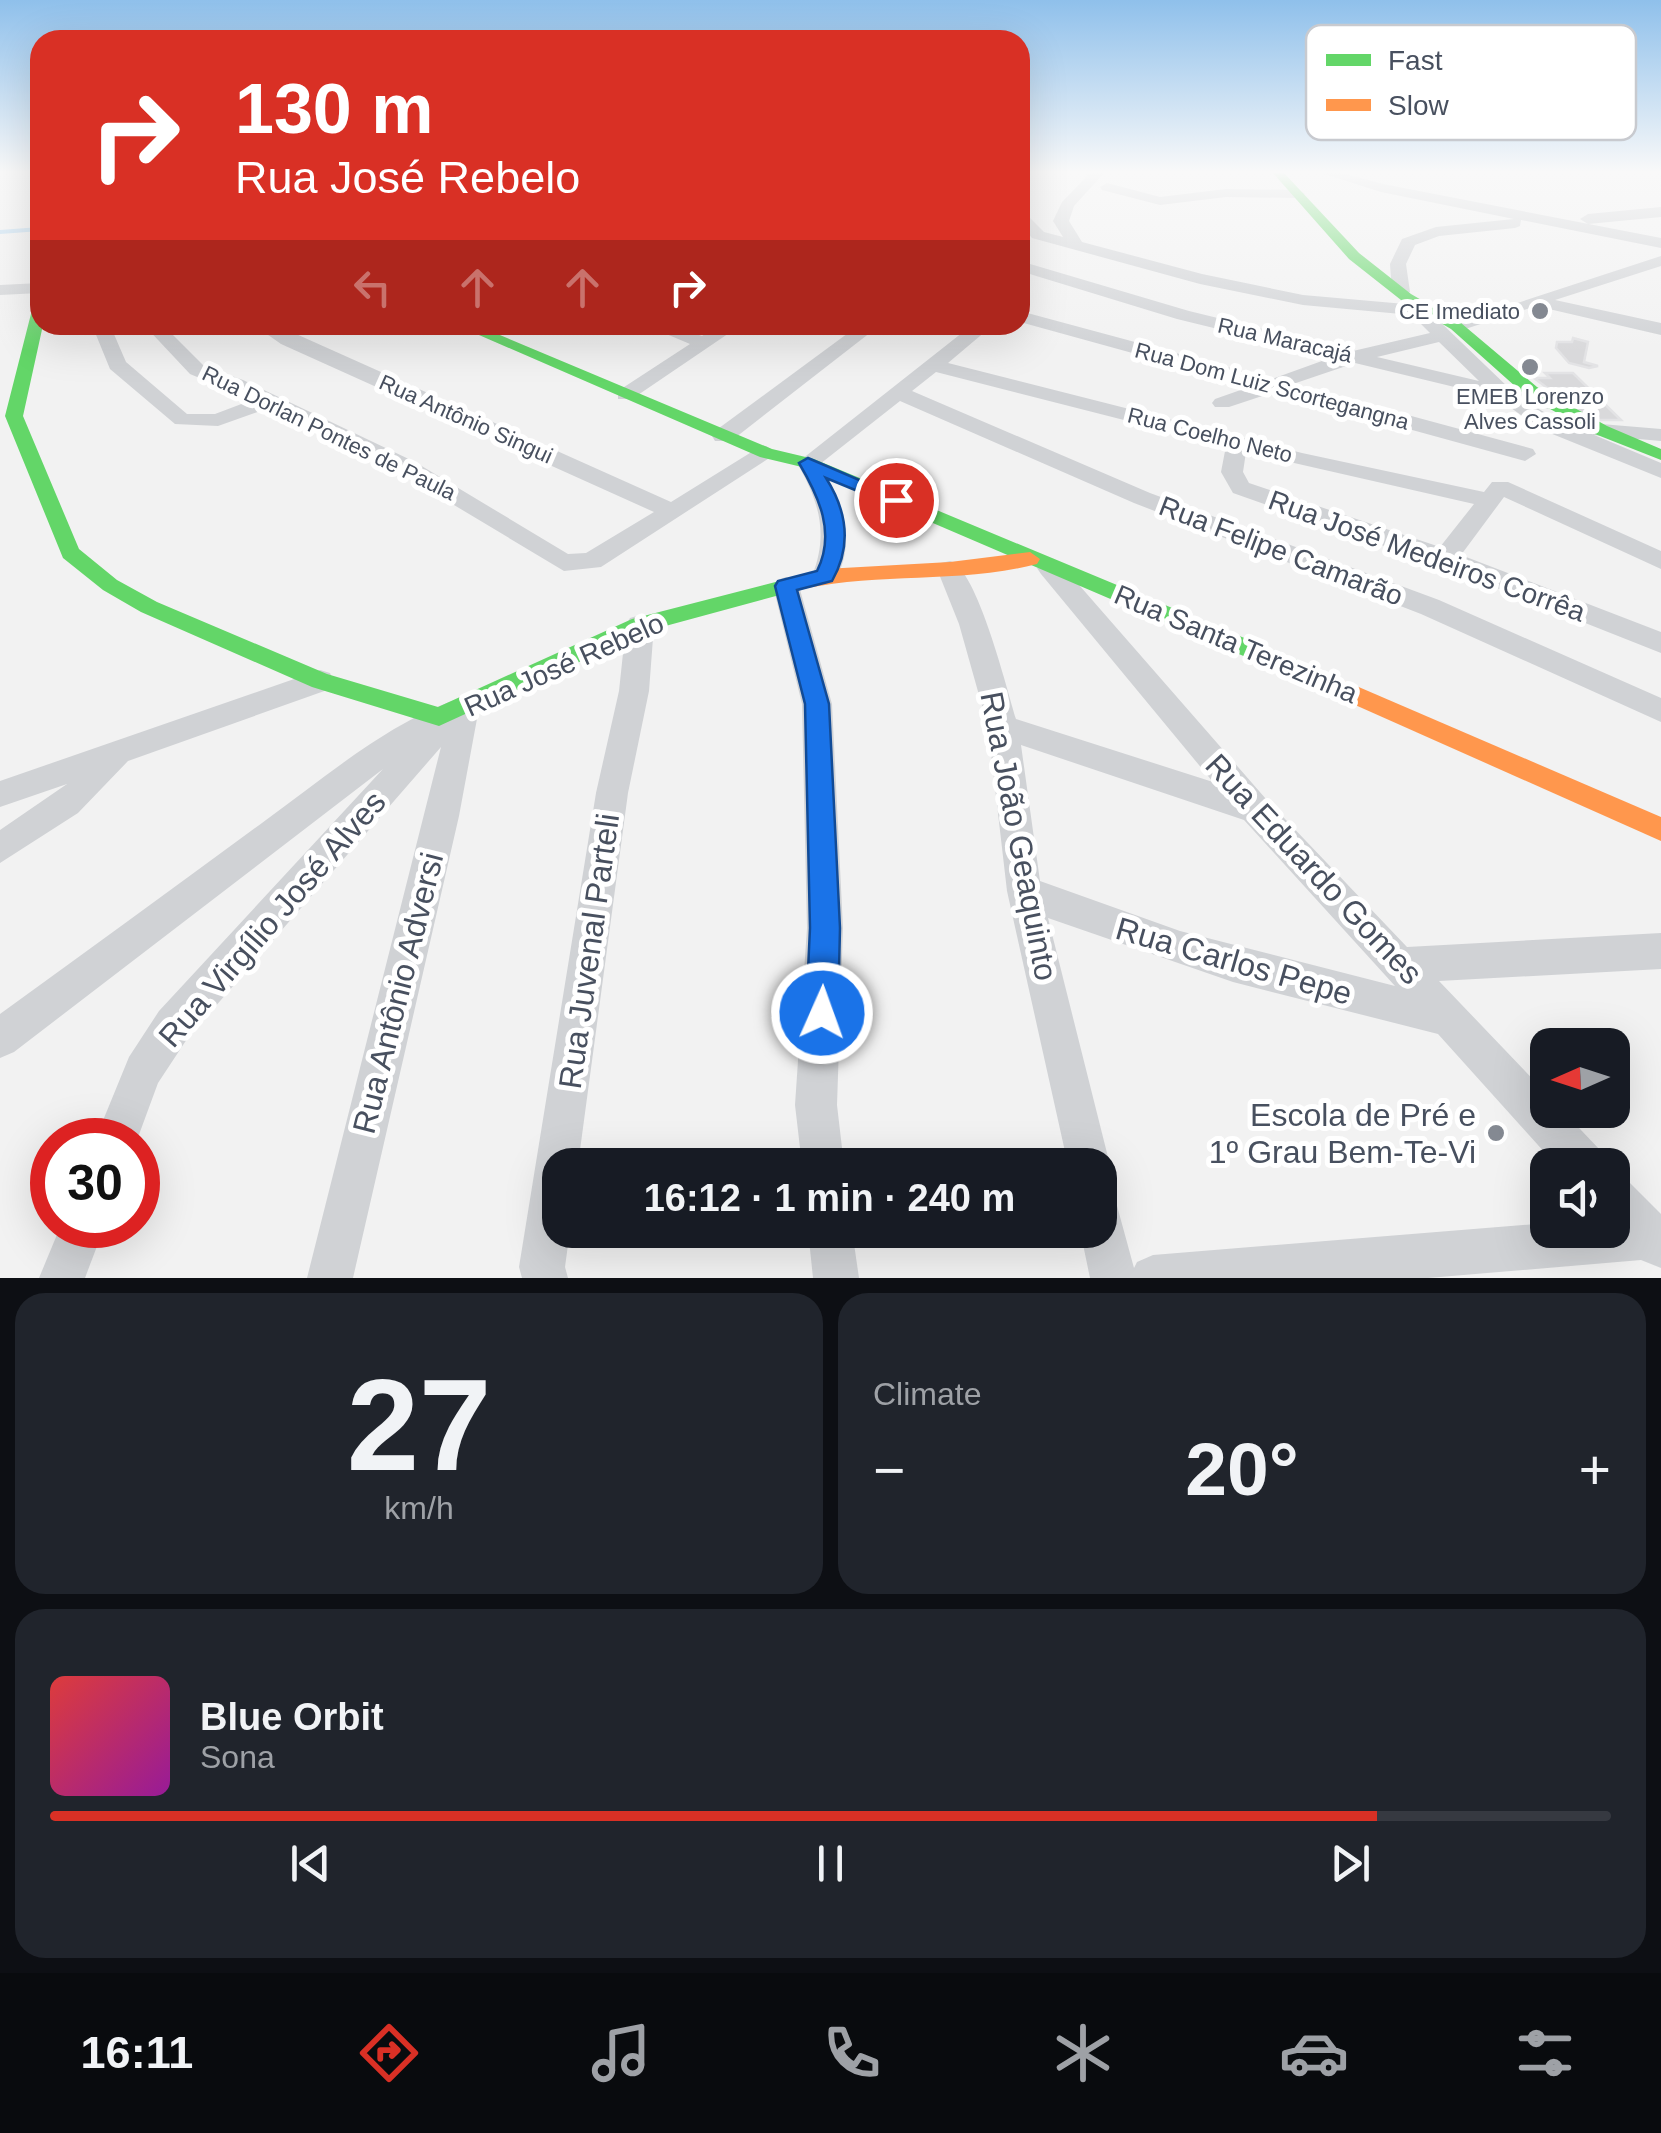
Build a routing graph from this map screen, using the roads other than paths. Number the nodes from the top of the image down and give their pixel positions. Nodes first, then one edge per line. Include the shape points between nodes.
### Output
1 (1035, 233) edge
2 (1069, 233) edge
3 (1333, 233) edge
4 (1441, 233) edge
5 (1610, 233) edge
6 (1661, 243) edge
7 (1077, 246) junction
8 (1661, 261) edge
9 (1398, 264) junction
10 (1030, 269) edge
11 (1374, 271) junction
12 (1620, 272) junction
13 (1661, 282) edge
14 (30, 288) edge
15 (0, 290) edge
16 (1534, 300) junction
17 (1414, 303) junction
18 (1030, 319) edge
19 (1661, 330) edge
20 (1451, 331) junction
21 (33, 335) edge
22 (105, 335) edge
23 (160, 335) edge
24 (280, 335) edge
25 (486, 335) edge
26 (682, 335) edge
27 (716, 335) edge
28 (858, 335) edge
29 (971, 335) edge
30 (704, 343) junction
31 (1355, 356) junction
32 (932, 365) junction
33 (1272, 385) junction
34 (900, 393) junction
35 (625, 394) junction
36 (1506, 396) junction
37 (268, 402) junction
38 (1222, 403) dead end
39 (1550, 414) junction
40 (1601, 430) junction
41 (1661, 435) edge
42 (723, 436) junction
43 (1238, 442) junction
44 (766, 453) junction
45 (1525, 454) junction
46 (1661, 455) edge
47 (808, 463) junction
48 (1661, 471) edge
49 (1495, 494) junction
50 (670, 510) junction
51 (1445, 558) junction
52 (1661, 561) edge
53 (1040, 564) junction
54 (950, 569) junction
55 (825, 576) junction
56 (786, 586) junction
57 (640, 625) junction
58 (1661, 643) edge
59 (320, 681) junction
60 (1661, 710) edge
61 (452, 713) junction
62 (1004, 727) junction
63 (122, 753) junction
64 (0, 794) edge
65 (1254, 809) junction
66 (1661, 829) edge
67 (0, 848) edge
68 (1024, 891) junction
69 (1661, 951) edge
70 (1402, 965) junction
71 (1449, 1016) junction
72 (0, 1038) edge
73 (125, 1118) edge
74 (821, 1148) edge
75 (1085, 1148) edge
76 (1569, 1148) edge
77 (1630, 1213) edge
78 (1658, 1240) edge
79 (74, 1248) edge
80 (832, 1248) edge
81 (1106, 1248) edge
82 (1426, 1267) edge
83 (62, 1278) edge
84 (330, 1278) edge
85 (544, 1278) edge
86 (836, 1278) edge
87 (1113, 1278) edge
88 (1153, 1278) edge

1 - 7 street
2 - 7 street
3 - 11 street
4 - 9 street via 1402,248
5 - 6 street
7 - 17 street via 1253,291
8 - 12 street
9 - 11 street
9 - 17 street
10 - 31 street, Rua Maracajá via 1183,316
11 - 17 street
12 - 13 street
12 - 16 street
14 - 15 street
16 - 19 street
16 - 20 street
17 - 20 street
18 - 33 street, Rua Dom Luiz Scortegangna
20 - 31 street
20 - 36 street
20 - 39 street
21 - 59 street via 14,416 70,553 149,607
22 - 37 street via 117,366 182,420 218,420
23 - 37 street, Rua Dorlan Pontes de Paula via 197,370
24 - 50 street, Rua Antônio Singui
25 - 35 street, Rua Santa Terezinha
26 - 30 street
27 - 30 street
28 - 42 street
29 - 32 street
30 - 35 street
31 - 33 street
31 - 36 street, Rua Maracajá
32 - 34 street
32 - 43 street, Rua Coelho Neto
33 - 38 street
33 - 45 street, Rua Dom Luiz Scortegangna
34 - 47 street
34 - 60 street, Rua Felipe Camarão via 1142,498 1430,608
35 - 42 street, Rua Santa Terezinha
36 - 39 street
37 - 50 street, Rua Dorlan Pontes de Paula via 407,467 564,563 592,562
39 - 40 street
39 - 45 street
39 - 48 street
40 - 41 street
40 - 46 street
42 - 44 street, Rua Santa Terezinha
43 - 49 street, Rua Coelho Neto
43 - 51 street, Rua José Medeiros Corrêa via 1230,473 1242,488
44 - 47 street, Rua Santa Terezinha
44 - 50 street
45 - 49 street
47 - 53 street, Rua Santa Terezinha
47 - 55 street via 836,523 834,558
49 - 51 street
49 - 52 street, Rua Coelho Neto
51 - 58 street, Rua José Medeiros Corrêa
53 - 54 street, Rua José Rebelo
53 - 65 street, Rua Eduardo Gomes
53 - 66 street, Rua Santa Terezinha via 1184,618
54 - 55 street, Rua José Rebelo
54 - 62 street, Rua João Geaquinto
55 - 56 street, Rua José Rebelo
56 - 57 street, Rua José Rebelo
56 - 74 street via 817,704 825,928 816,1106
57 - 61 street, Rua José Rebelo
57 - 85 street, Rua Juvenal Parteli
59 - 61 street
59 - 63 street
61 - 72 street, Rua José Rebelo via 368,763
61 - 73 street, Rua Virgílio José Alves via 173,1025 143,1071
61 - 84 street, Rua Antônio Adversi via 443,816
62 - 65 street
62 - 68 street, Rua João Geaquinto
63 - 64 street
63 - 67 street via 67,803
65 - 70 street, Rua Eduardo Gomes
68 - 71 street, Rua Carlos Pepe via 1218,961
68 - 75 street, Rua João Geaquinto
69 - 70 street
70 - 71 street, Rua Eduardo Gomes
71 - 76 street, Rua Eduardo Gomes
77 - 78 street
78 - 82 street
79 - 83 street
80 - 86 street
81 - 87 street
82 - 88 street

